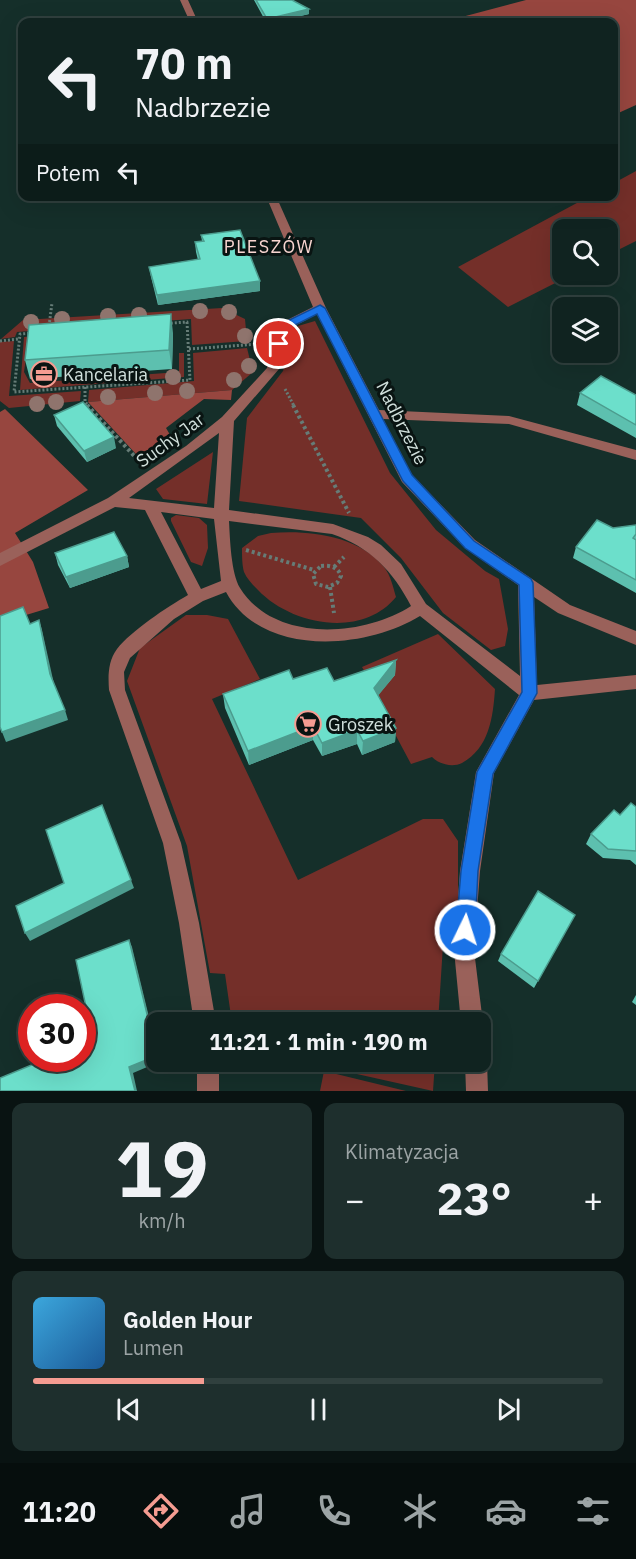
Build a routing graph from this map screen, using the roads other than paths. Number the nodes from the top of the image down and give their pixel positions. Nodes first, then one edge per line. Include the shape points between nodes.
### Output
1 (184, 0) edge
2 (192, 18) edge
3 (273, 201) edge
4 (320, 308) junction
5 (375, 414) junction
6 (227, 420) junction
7 (636, 455) edge
8 (113, 502) junction
9 (150, 505) junction
10 (220, 514) junction
11 (0, 560) edge
12 (526, 583) junction
13 (230, 584) junction
14 (197, 597) junction
15 (420, 608) junction
16 (636, 638) edge
17 (636, 682) edge
18 (530, 693) junction
19 (203, 1012) edge
20 (471, 1012) edge
21 (208, 1072) edge
22 (476, 1072) edge
23 (208, 1091) edge
24 (477, 1091) edge

1 - 2 street
3 - 4 street, Nadbrzezie
4 - 5 street, Nadbrzezie
4 - 6 street, Suchy Jar via 285,326 273,369
5 - 7 street via 509,420
5 - 12 street, Nadbrzezie via 407,478 470,544
6 - 8 street, Suchy Jar
6 - 10 street
8 - 9 street
8 - 11 street, Suchy Jar
9 - 10 street
9 - 14 street
10 - 13 street
10 - 15 street via 351,534 390,560
12 - 16 street, Nadbrzezie via 564,609
12 - 18 street
13 - 14 street
13 - 15 street via 257,615 298,634 338,635 407,618
14 - 19 street via 168,614 123,654 116,672 117,690 171,843
15 - 18 street
17 - 18 street
18 - 20 street via 485,772 470,871 464,950
21 - 23 street
22 - 24 street

